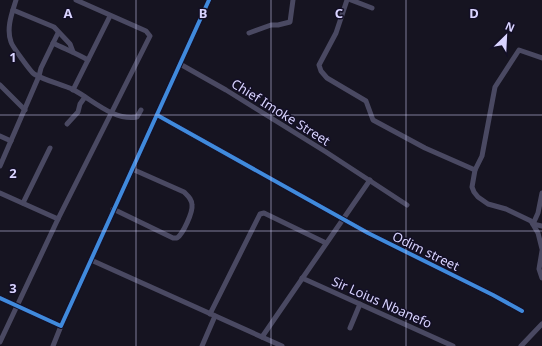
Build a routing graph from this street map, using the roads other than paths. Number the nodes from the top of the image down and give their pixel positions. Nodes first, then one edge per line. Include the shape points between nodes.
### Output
1 (16, 0) edge
2 (76, 0) edge
3 (209, 0) edge
4 (293, 0) edge
5 (347, 0) edge
6 (350, 0) edge
7 (372, 8) dead end
8 (13, 10) junction
9 (110, 16) junction
10 (58, 32) junction
11 (249, 33) dead end
12 (53, 43) junction
13 (73, 52) junction
14 (542, 58) edge
15 (88, 60) junction
16 (180, 64) junction
17 (39, 76) junction
18 (0, 85) edge
19 (73, 90) junction
20 (85, 97) junction
21 (25, 110) junction
22 (141, 110) dead end
23 (110, 112) junction
24 (157, 114) junction
25 (67, 124) dead end
26 (0, 136) edge
27 (10, 141) junction
28 (50, 148) dead end
29 (0, 166) edge
30 (132, 169) junction
31 (475, 170) junction
32 (370, 180) junction
33 (0, 192) edge
34 (542, 193) edge
35 (23, 203) junction
36 (407, 205) dead end
37 (113, 209) junction
38 (58, 218) junction
39 (343, 220) junction
40 (532, 224) junction
41 (542, 226) edge
42 (326, 243) junction
43 (542, 250) edge
44 (91, 260) junction
45 (302, 278) junction
46 (542, 278) edge
47 (0, 298) edge
48 (360, 304) junction
49 (18, 306) junction
50 (522, 311) dead end
51 (210, 314) junction
52 (216, 316) junction
53 (542, 324) edge
54 (61, 326) junction
55 (350, 328) dead end
56 (262, 337) junction
57 (0, 342) edge
58 (53, 346) edge
59 (202, 346) edge
60 (282, 346) edge
61 (453, 346) edge
62 (521, 346) edge

1 - 8 street
2 - 9 street
3 - 16 street
4 - 11 street via 290,22 271,25
5 - 31 street via 336,33 319,65 321,71 327,78 366,101 373,120 425,148
6 - 7 street
8 - 10 street via 54,27
8 - 17 street via 9,23 10,41 32,73
9 - 15 street
9 - 23 street via 150,34
10 - 12 street
10 - 13 street via 70,44
12 - 13 street
12 - 17 street
13 - 15 street
14 - 31 street via 518,50 495,87 482,156
15 - 19 street
16 - 24 street
16 - 32 street, Chief Imoke Street
17 - 19 street
17 - 21 street
18 - 21 street
19 - 20 street
20 - 23 street
20 - 25 street via 78,112
21 - 27 street
22 - 23 street via 137,117 130,118
23 - 38 street
24 - 30 street
24 - 39 street, Odim street
26 - 27 street
27 - 29 street
28 - 35 street
30 - 37 street
30 - 37 street via 188,196 192,208 182,233 173,238
31 - 40 street via 472,187 478,197 488,204 526,218
32 - 36 street, Chief Imoke Street
32 - 39 street
33 - 35 street
34 - 40 street via 538,213
35 - 38 street
37 - 44 street
38 - 49 street
39 - 42 street
39 - 50 street, Odim street
40 - 41 street
40 - 43 street via 538,233
42 - 45 street
42 - 51 street via 264,213 260,214
43 - 46 street via 539,269
44 - 51 street
44 - 54 street
45 - 48 street, Sir Loius Nbanefo
45 - 56 street
47 - 49 street
48 - 55 street
48 - 61 street, Sir Loius Nbanefo
49 - 54 street
49 - 57 street
51 - 52 street
52 - 56 street
52 - 59 street
53 - 62 street
54 - 58 street
56 - 60 street

